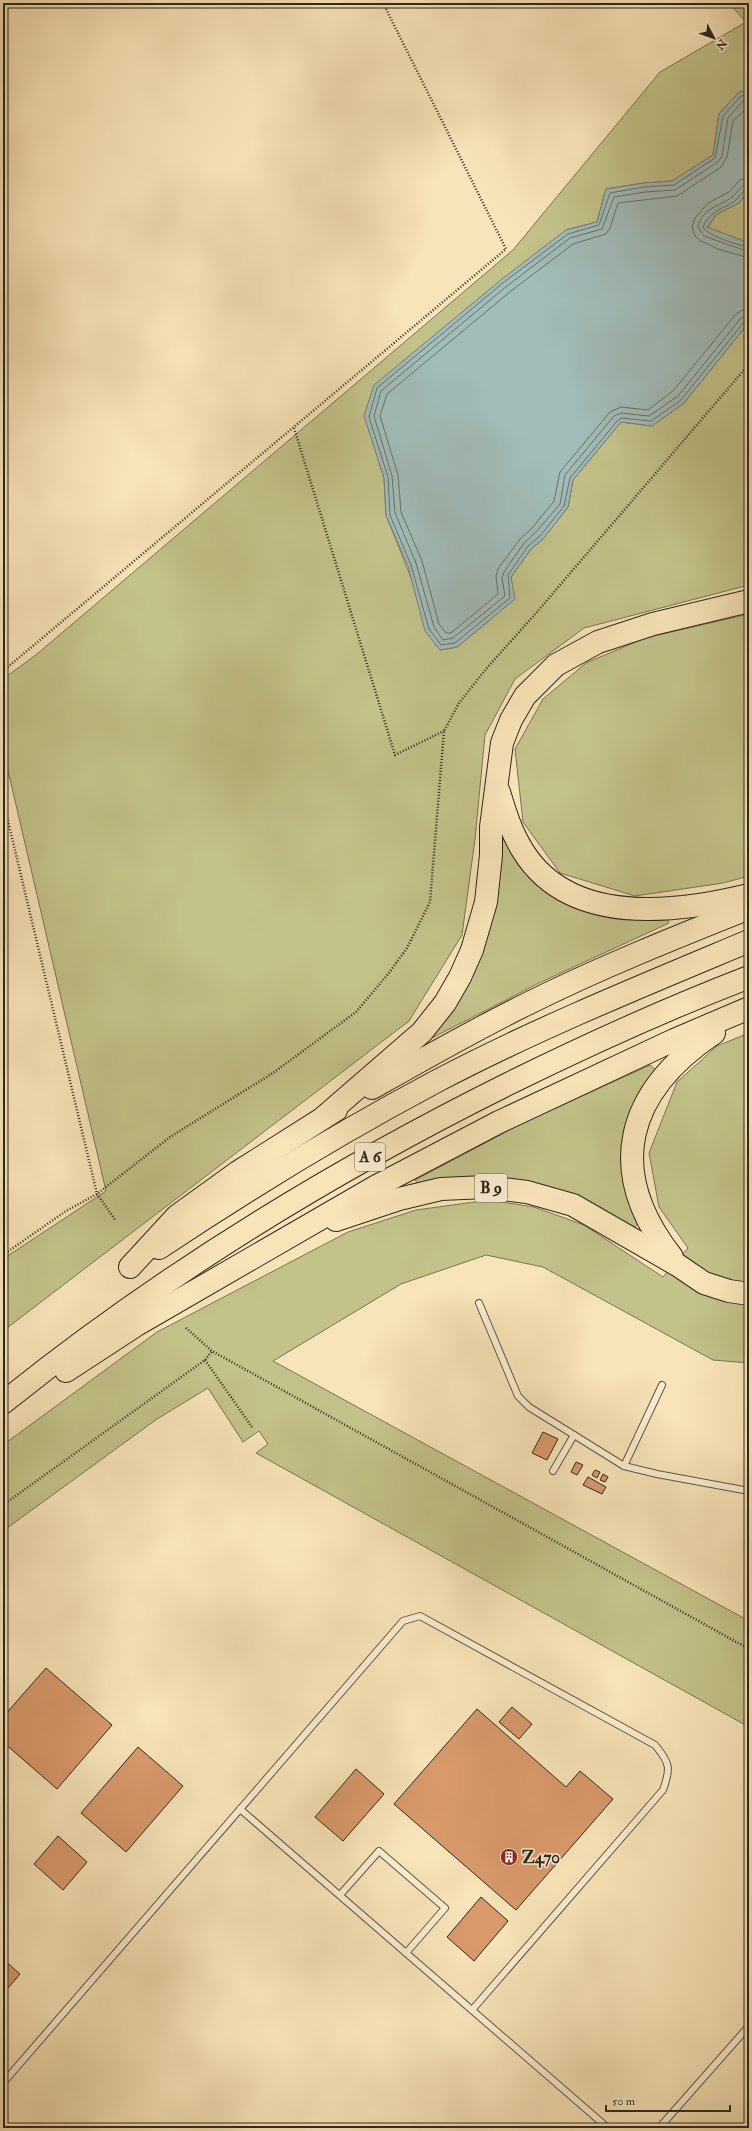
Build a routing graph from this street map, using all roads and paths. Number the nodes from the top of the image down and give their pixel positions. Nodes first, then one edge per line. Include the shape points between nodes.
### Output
1 (383, 3) edge
2 (749, 364) edge
3 (294, 428) junction
4 (749, 601) edge
5 (3, 671) edge
6 (444, 731) junction
7 (497, 784) junction
8 (3, 800) edge
9 (749, 895) edge
10 (749, 908) edge
11 (749, 941) edge
12 (749, 977) edge
13 (749, 1009) edge
14 (324, 1117) junction
15 (97, 1194) junction
16 (116, 1221) dead end
17 (291, 1235) junction
18 (3, 1255) edge
19 (679, 1266) junction
20 (749, 1294) edge
21 (479, 1303) dead end
22 (186, 1328) dead end
23 (212, 1351) junction
24 (205, 1360) junction
25 (662, 1386) dead end
26 (20, 1389) junction
27 (3, 1403) edge
28 (252, 1427) dead end
29 (574, 1436) junction
30 (624, 1466) junction
31 (553, 1471) dead end
32 (749, 1491) edge
33 (3, 1505) edge
34 (749, 1649) edge
35 (240, 1809) junction
36 (340, 1895) junction
37 (406, 1953) junction
38 (472, 2010) junction
39 (749, 2026) edge
40 (3, 2083) edge
41 (608, 2128) edge
42 (659, 2128) edge

1 - 3 path via 506,249
2 - 6 path via 486,669 459,703
3 - 5 path
3 - 6 path via 395,755
4 - 7 highway via 623,633 598,642 556,665 525,696 511,720 502,743
6 - 15 path via 430,902 407,948 394,967 356,1012 273,1073 170,1137
7 - 9 highway via 508,821 523,852 548,878 575,895 607,906 641,910 709,905
7 - 14 highway via 486,902 472,950 460,976 422,1032
8 - 15 path
10 - 14 highway via 604,968 528,1004 454,1042
11 - 14 highway, A 6 via 516,1042 438,1081 317,1148 236,1197 130,1267 177,1216 238,1172
12 - 26 highway, A 6 via 691,999 589,1044 422,1127 256,1223 126,1310
13 - 17 highway via 674,1040 499,1122 375,1187
13 - 19 highway via 694,1046 669,1070 648,1098 640,1116 633,1149 638,1199 655,1235
15 - 16 path
15 - 18 path via 66,1211
17 - 19 highway, B 9 via 399,1199 441,1189 486,1187 527,1192 573,1205
17 - 26 highway via 138,1324 68,1371
19 - 20 highway via 704,1283 729,1292
21 - 29 lane via 518,1396 529,1407
22 - 23 path
23 - 24 path
23 - 34 path
24 - 28 path
24 - 33 path
25 - 30 lane
26 - 27 highway, A 6
29 - 30 lane
29 - 31 lane
30 - 32 lane
35 - 36 lane
35 - 38 lane via 403,1621 420,1616 655,1745 667,1759 669,1772 663,1790
35 - 40 lane
36 - 37 lane
36 - 37 lane via 379,1851 445,1908
37 - 38 lane
38 - 41 lane
39 - 42 lane

